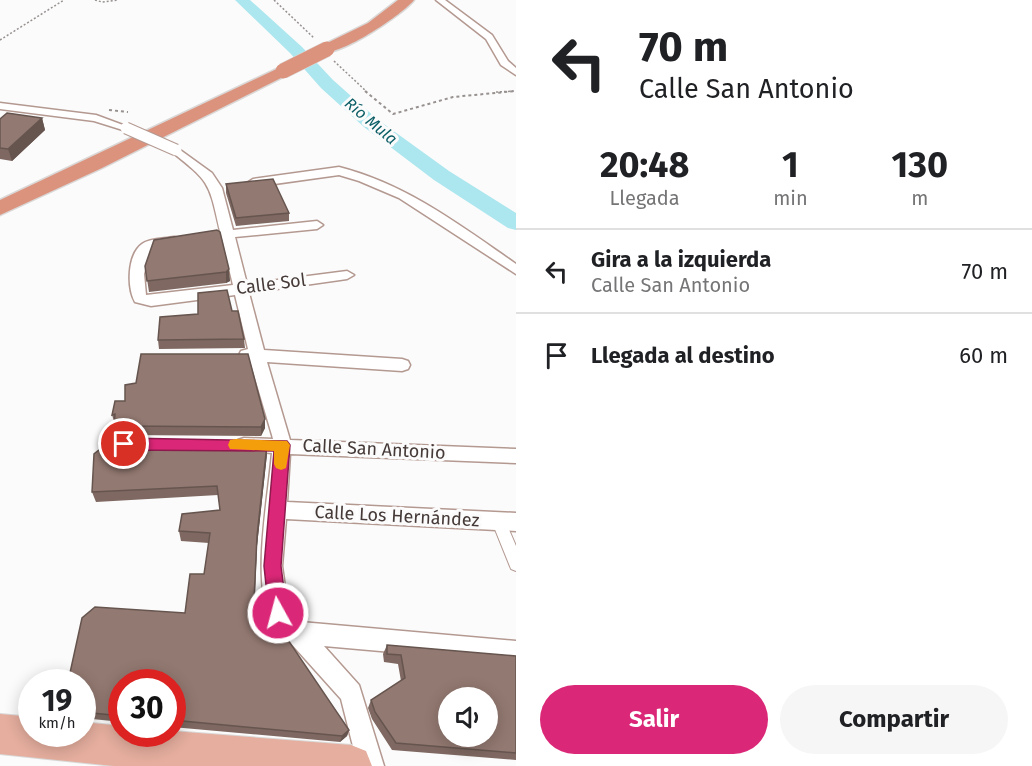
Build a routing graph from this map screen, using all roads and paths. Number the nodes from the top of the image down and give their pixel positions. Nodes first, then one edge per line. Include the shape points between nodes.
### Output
1 (64, 0) edge
2 (95, 0) edge
3 (118, 0) edge
4 (274, 0) edge
5 (407, 0) edge
6 (440, 0) edge
7 (314, 38) dead end
8 (0, 40) edge
9 (330, 55) junction
10 (516, 72) edge
11 (516, 91) edge
12 (0, 106) edge
13 (227, 187) junction
14 (0, 208) edge
15 (317, 225) dead end
16 (227, 234) junction
17 (205, 237) edge
18 (183, 240) edge
19 (516, 270) edge
20 (347, 276) dead end
21 (240, 288) junction
22 (235, 355) edge
23 (257, 355) junction
24 (402, 365) dead end
25 (281, 440) junction
26 (226, 444) edge
27 (516, 456) edge
28 (278, 510) junction
29 (507, 522) edge
30 (516, 564) edge
31 (296, 633) junction
32 (516, 652) edge
33 (0, 734) edge
34 (351, 766) edge
35 (371, 766) edge

1 - 8 path
2 - 3 path
4 - 7 path
5 - 9 highway
6 - 10 street via 493,41 498,56
9 - 11 path via 393,114 455,95
9 - 14 highway, bridge via 283,71
12 - 13 street, bridge via 96,118 126,128 176,150
13 - 16 street
13 - 19 street via 339,171 403,195
15 - 16 street
16 - 17 street
16 - 21 street
18 - 21 street, Calle Sol via 144,249 136,270 140,299 151,301
20 - 21 street, Calle Sol
21 - 23 street
22 - 23 street
23 - 24 street
23 - 25 street
25 - 26 street, Calle San Antonio
25 - 27 street, Calle San Antonio
25 - 28 street
28 - 29 street, Calle Los Hernández
28 - 31 street via 272,566 278,613
29 - 30 street
31 - 32 street
31 - 35 street via 351,693
33 - 34 main road

